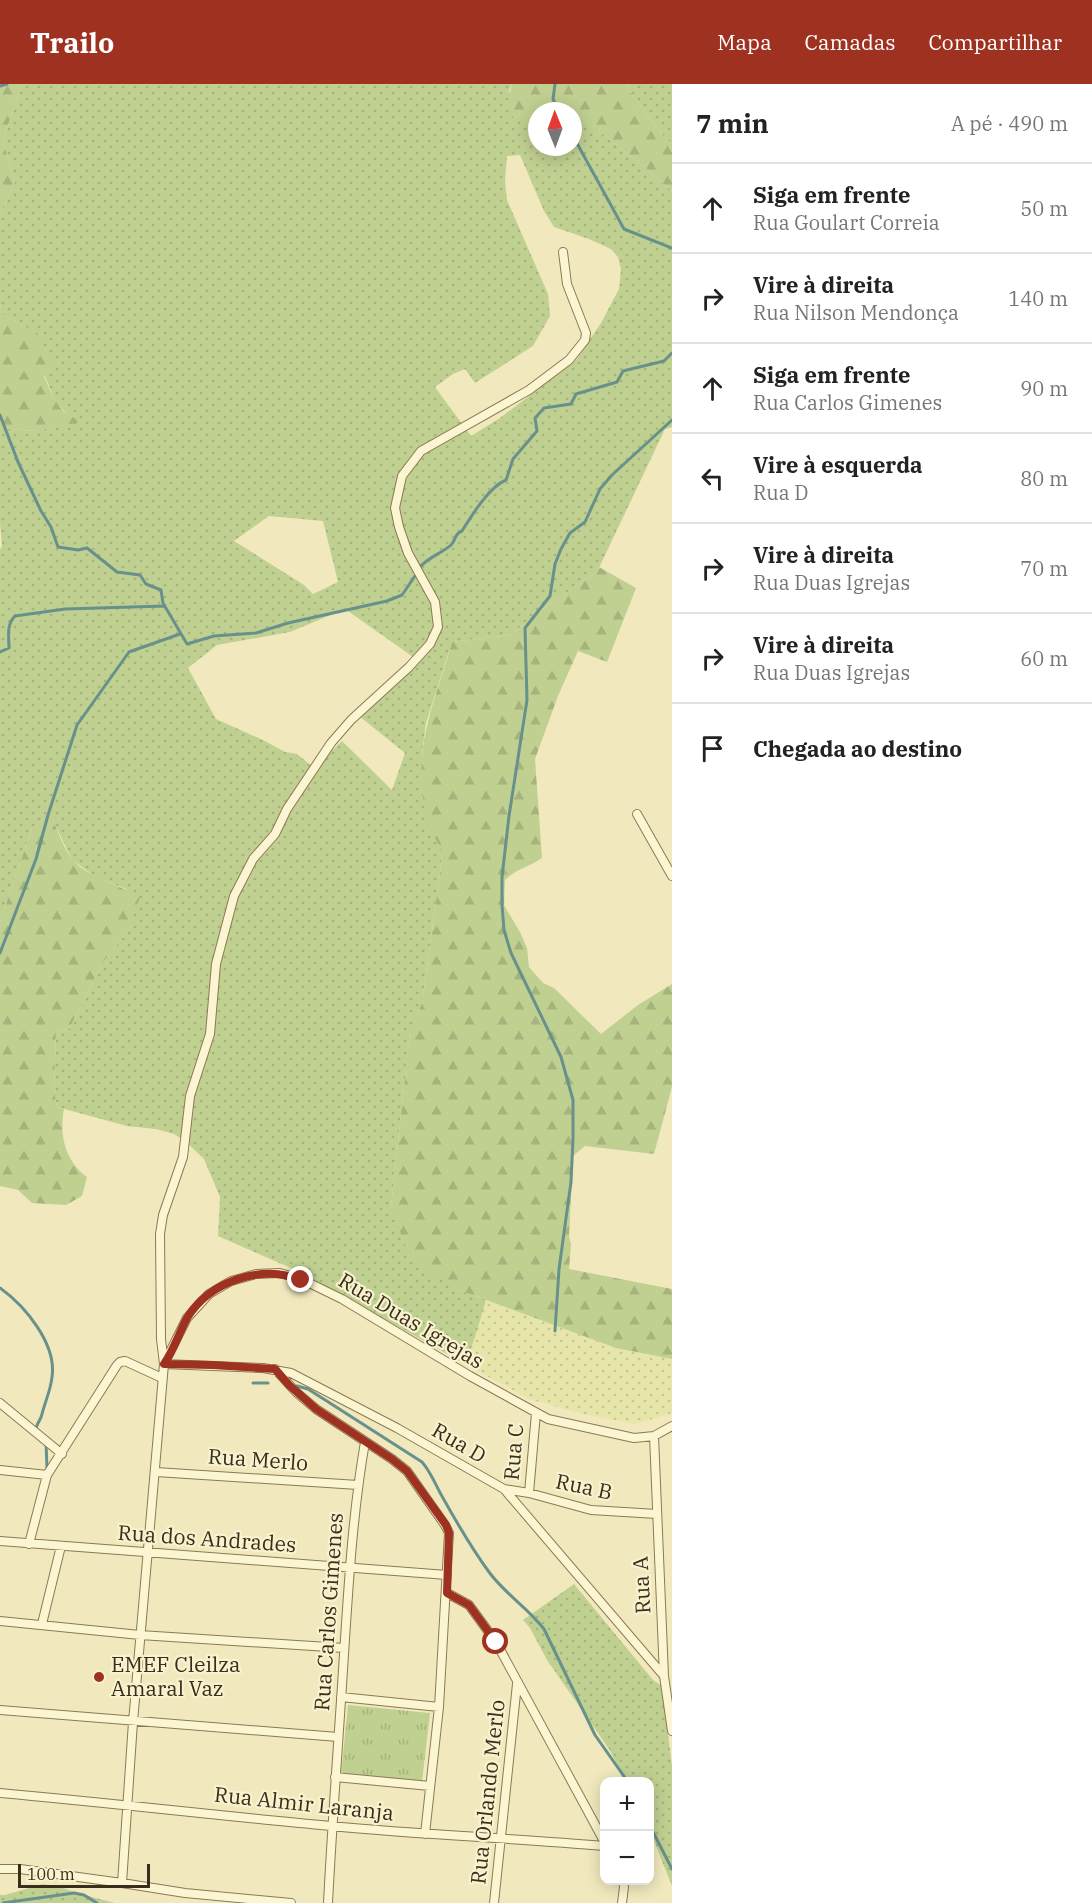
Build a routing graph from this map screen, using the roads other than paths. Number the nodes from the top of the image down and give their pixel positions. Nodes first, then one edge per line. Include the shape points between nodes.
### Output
1 (563, 252) dead end
2 (637, 814) dead end
3 (672, 876) edge
4 (164, 1364) junction
5 (275, 1369) junction
6 (162, 1378) junction
7 (0, 1403) edge
8 (536, 1413) junction
9 (672, 1426) edge
10 (654, 1436) junction
11 (365, 1442) junction
12 (62, 1454) junction
13 (0, 1470) edge
14 (156, 1472) junction
15 (47, 1475) junction
16 (358, 1485) junction
17 (504, 1489) junction
18 (529, 1493) junction
19 (657, 1514) junction
20 (0, 1541) edge
21 (29, 1544) junction
22 (61, 1546) junction
23 (147, 1553) junction
24 (350, 1567) junction
25 (447, 1575) junction
26 (447, 1593) junction
27 (0, 1621) edge
28 (42, 1624) junction
29 (140, 1635) junction
30 (344, 1648) junction
31 (664, 1676) junction
32 (517, 1684) junction
33 (341, 1697) junction
34 (439, 1707) junction
35 (0, 1710) edge
36 (133, 1722) junction
37 (672, 1731) edge
38 (338, 1737) junction
39 (335, 1778) junction
40 (430, 1786) junction
41 (0, 1793) edge
42 (126, 1804) junction
43 (332, 1826) junction
44 (425, 1834) junction
45 (600, 1834) edge
46 (500, 1837) junction
47 (600, 1846) edge
48 (0, 1869) edge
49 (122, 1883) junction
50 (624, 1885) edge
51 (291, 1903) edge
52 (328, 1903) edge
53 (494, 1903) edge
54 (622, 1903) edge

1 - 4 street via 567,284 586,333 585,340 569,360 530,390 421,451 402,476 395,508 408,553 435,602 438,627 430,644 331,743 286,809 275,834 253,859 234,896 216,964 210,1034 190,1096 183,1157 160,1234
2 - 3 street
4 - 5 street, Rua D
4 - 6 street
4 - 8 street, Rua Duas Igrejas via 187,1318 209,1294 231,1281 280,1273 342,1299
5 - 11 street via 316,1409
5 - 17 street, Rua D via 291,1373 397,1428
6 - 12 street via 125,1361 118,1363
6 - 14 street
7 - 12 street
8 - 10 street, Rua Duas Igrejas via 622,1437
8 - 18 street, Rua C
9 - 10 street, Rua Duas Igrejas
10 - 19 street, Rua A
11 - 16 street, Rua Carlos Gimenes
11 - 25 street via 407,1471 446,1525
12 - 15 street
13 - 15 street
14 - 16 street, Rua Merlo
14 - 23 street
15 - 21 street
16 - 24 street, Rua Carlos Gimenes
17 - 18 street, Rua B
17 - 31 street, Rua D
18 - 19 street, Rua B via 591,1510
19 - 31 street, Rua A
20 - 21 street, Rua dos Andrades
21 - 22 street, Rua dos Andrades
22 - 23 street, Rua dos Andrades
22 - 28 street
23 - 24 street, Rua dos Andrades
23 - 29 street
24 - 25 street, Rua dos Andrades
24 - 30 street, Rua Carlos Gimenes
25 - 26 street
26 - 32 street via 472,1608 496,1642
26 - 34 street
27 - 28 street
28 - 29 street
29 - 30 street
29 - 36 street
30 - 33 street, Rua Carlos Gimenes
31 - 37 street, Rua A
32 - 45 street
32 - 46 street, Rua Orlando Merlo
33 - 34 street
33 - 38 street, Rua Carlos Gimenes
34 - 40 street
35 - 36 street
36 - 38 street
36 - 42 street
38 - 39 street, Rua Carlos Gimenes
39 - 40 street
39 - 43 street, Rua Carlos Gimenes
40 - 44 street
41 - 42 street, Rua Almir Laranja
42 - 43 street, Rua Almir Laranja
42 - 49 street
43 - 44 street, Rua Almir Laranja
43 - 52 street, Rua Carlos Gimenes
44 - 46 street, Rua Almir Laranja
46 - 47 street, Rua Almir Laranja
46 - 53 street, Rua Orlando Merlo
48 - 49 street
49 - 51 street
50 - 54 street

